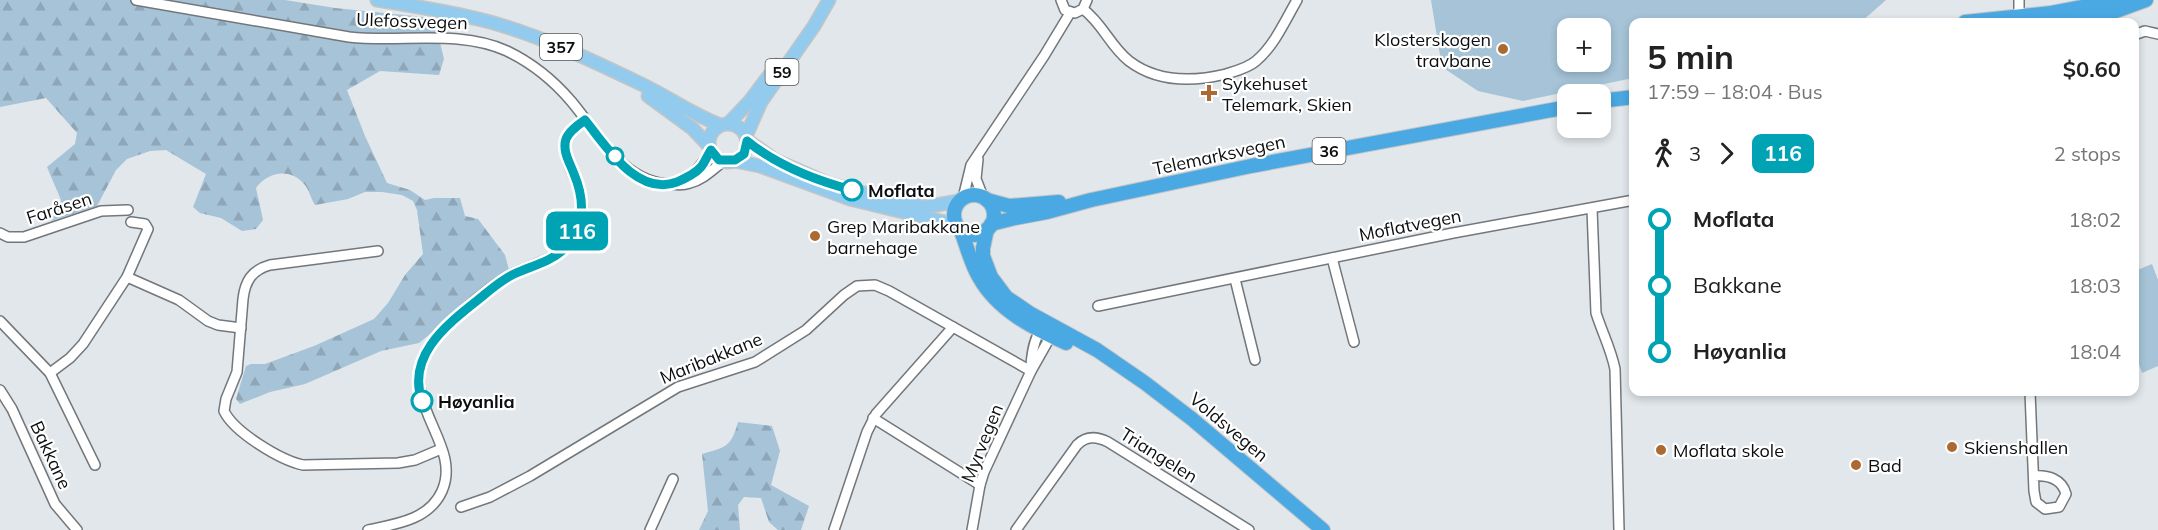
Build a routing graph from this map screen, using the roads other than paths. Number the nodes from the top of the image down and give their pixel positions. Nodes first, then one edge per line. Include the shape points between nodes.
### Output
1 (136, 0) edge
2 (377, 0) edge
3 (1061, 0) edge
4 (1297, 0) edge
5 (2019, 0) edge
6 (2146, 0) edge
7 (2117, 2) edge
8 (825, 5) edge
9 (1085, 5) edge
10 (2019, 10) dead end
11 (1070, 13) junction
12 (2003, 18) edge
13 (2089, 18) edge
14 (2139, 33) edge
15 (2158, 34) edge
16 (615, 73) junction
17 (1629, 98) edge
18 (1611, 100) edge
19 (1557, 109) edge
20 (585, 120) junction
21 (724, 124) junction
22 (747, 138) junction
23 (710, 148) junction
24 (980, 151) junction
25 (730, 161) junction
26 (670, 184) junction
27 (985, 199) junction
28 (961, 200) junction
29 (1091, 200) junction
30 (1629, 201) edge
31 (1592, 209) junction
32 (128, 210) dead end
33 (131, 222) dead end
34 (959, 227) junction
35 (989, 227) junction
36 (0, 233) edge
37 (378, 251) dead end
38 (1332, 258) junction
39 (128, 277) junction
40 (1235, 279) junction
41 (1098, 306) dead end
42 (0, 321) edge
43 (952, 327) junction
44 (241, 328) junction
45 (1046, 330) junction
46 (1354, 342) dead end
47 (1255, 360) dead end
48 (1030, 371) junction
49 (50, 373) junction
50 (0, 390) edge
51 (2030, 396) edge
52 (873, 418) junction
53 (441, 449) junction
54 (95, 465) dead end
55 (2034, 476) dead end
56 (674, 479) dead end
57 (980, 485) junction
58 (461, 507) dead end
59 (77, 530) edge
60 (368, 530) edge
61 (650, 530) edge
62 (834, 530) edge
63 (972, 530) edge
64 (1016, 530) edge
65 (1249, 530) edge
66 (1323, 530) edge
67 (1619, 530) edge

1 - 20 street, Ulefossvegen via 359,38 461,40 491,45 517,56 545,75
2 - 16 main road, 357 via 490,22 556,45
3 - 11 street
4 - 9 street via 1274,40 1255,63 1216,76 1185,80 1153,74 1131,62 1116,49
5 - 10 street
6 - 7 highway
7 - 12 highway
7 - 13 highway
8 - 21 main road, 59 via 749,102
8 - 22 main road, 59 via 761,102
9 - 11 street via 1080,12
11 - 24 street
14 - 15 street
16 - 21 main road, 357 via 699,117
16 - 23 main road, 357 via 693,129
17 - 18 highway
19 - 29 highway, Telemarksvegen / 36 via 1274,161
20 - 26 street, Ulefossvegen via 627,168 646,180
20 - 53 street via 569,134 565,144 583,205 578,230 570,243 556,256 492,288 439,333 424,356 420,396
21 - 22 main road, 357 via 737,126
21 - 23 main road via 711,134
22 - 25 main road via 744,154
22 - 28 main road, 357 via 764,154 791,169 830,184 926,207
23 - 25 main road, 357 via 716,157
23 - 26 street via 693,175
24 - 27 street via 976,179
24 - 28 street via 971,165
25 - 26 street, Ulefossvegen via 688,184
25 - 34 main road, 357 via 760,166 850,199
27 - 28 highway, 36 via 973,195
27 - 29 highway, Telemarksvegen / 36 via 1018,206
27 - 35 highway via 994,214
28 - 34 highway via 954,215
29 - 35 highway, Telemarksvegen / 36 via 1002,220
30 - 31 street, Moflatvegen
31 - 38 street, Moflatvegen
31 - 67 street via 1596,313 1616,369
32 - 36 street, Faråsen via 101,211 24,237
33 - 39 street via 145,224 148,229
34 - 35 highway, 36 via 975,235
34 - 45 highway, Voldsvegen via 985,287 1007,309
35 - 45 highway, Voldsvegen via 983,256 994,282
37 - 44 street via 259,268 245,288
38 - 40 street, Moflatvegen
38 - 46 street
39 - 44 street via 178,300 208,321
39 - 49 street via 83,344
40 - 41 street, Moflatvegen
40 - 47 street
42 - 49 street
43 - 48 street, Maribakkane
43 - 52 street
43 - 58 street, Maribakkane via 882,287 857,286 806,330 755,362 672,390 530,476
44 - 53 street via 237,372 224,411 275,455 303,465 398,463
45 - 48 street, Myrvegen via 1032,353
45 - 66 highway, Voldsvegen via 1096,350 1169,400
48 - 57 street, Myrvegen
49 - 54 street
50 - 59 street, Bakkane via 55,504
51 - 55 street
52 - 57 street
52 - 62 street
53 - 60 street via 446,476 441,494 428,510 414,519
56 - 61 street
57 - 63 street, Myrvegen
64 - 65 street, Triangelen via 1077,446 1097,437

